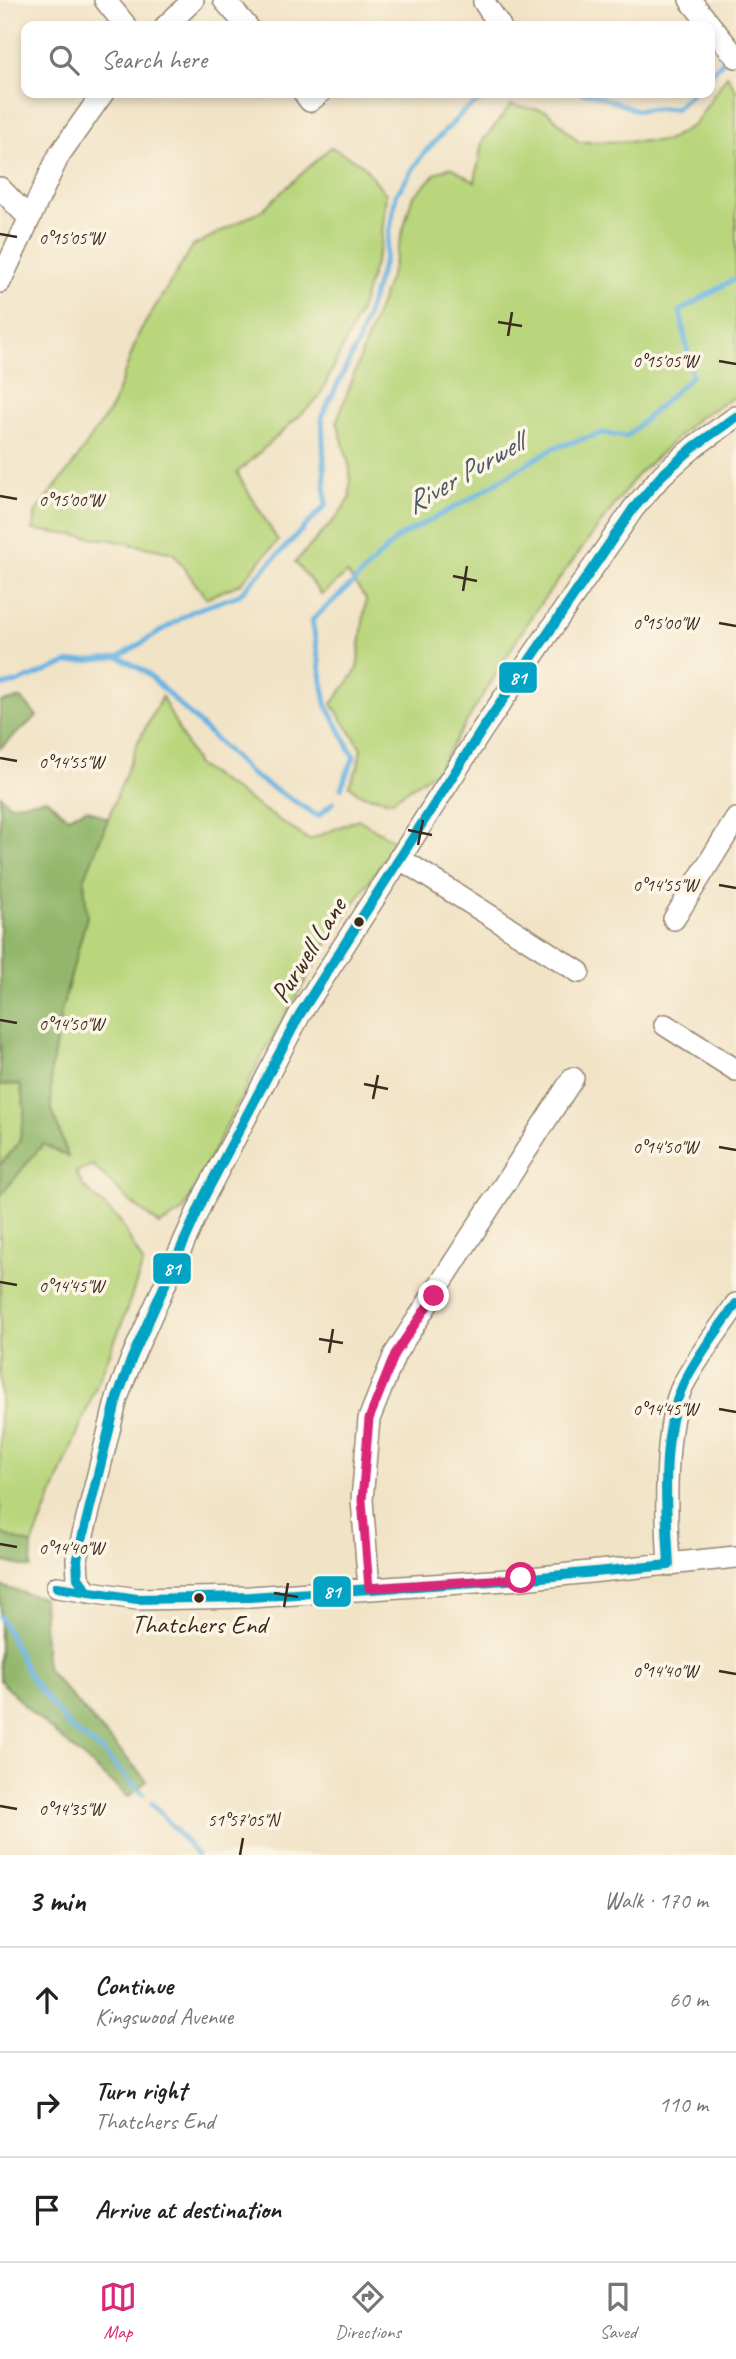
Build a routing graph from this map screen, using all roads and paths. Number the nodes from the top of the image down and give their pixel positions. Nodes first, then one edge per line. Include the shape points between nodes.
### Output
1 (105, 0) edge
2 (193, 0) edge
3 (224, 0) edge
4 (690, 0) edge
5 (484, 1) edge
6 (122, 21) edge
7 (171, 21) edge
8 (243, 21) edge
9 (497, 21) edge
10 (707, 21) edge
11 (715, 30) edge
12 (732, 51) edge
13 (100, 98) edge
14 (0, 188) edge
15 (29, 218) junction
16 (0, 282) edge
17 (736, 417) edge
18 (736, 819) edge
19 (399, 858) junction
20 (674, 919) dead end
21 (579, 972) dead end
22 (665, 1025) dead end
23 (736, 1070) edge
24 (573, 1078) dead end
25 (736, 1304) edge
26 (736, 1557) edge
27 (669, 1565) junction
28 (57, 1587) dead end
29 (369, 1588) junction
30 (88, 1592) junction

1 - 6 street
2 - 7 street
3 - 8 street
4 - 10 street
5 - 9 street
11 - 12 street
13 - 15 street via 60,155
14 - 15 street
15 - 16 street
17 - 19 street, Purwell Lane via 670,468 633,509
18 - 20 street
19 - 21 street
19 - 30 street, Purwell Lane via 300,1014 205,1195 132,1358 117,1398 77,1559 78,1577
22 - 23 street
24 - 29 street via 395,1354 369,1419 362,1500
25 - 27 street via 682,1386 668,1457
26 - 27 street
27 - 29 street
28 - 30 street
29 - 30 street via 137,1599

